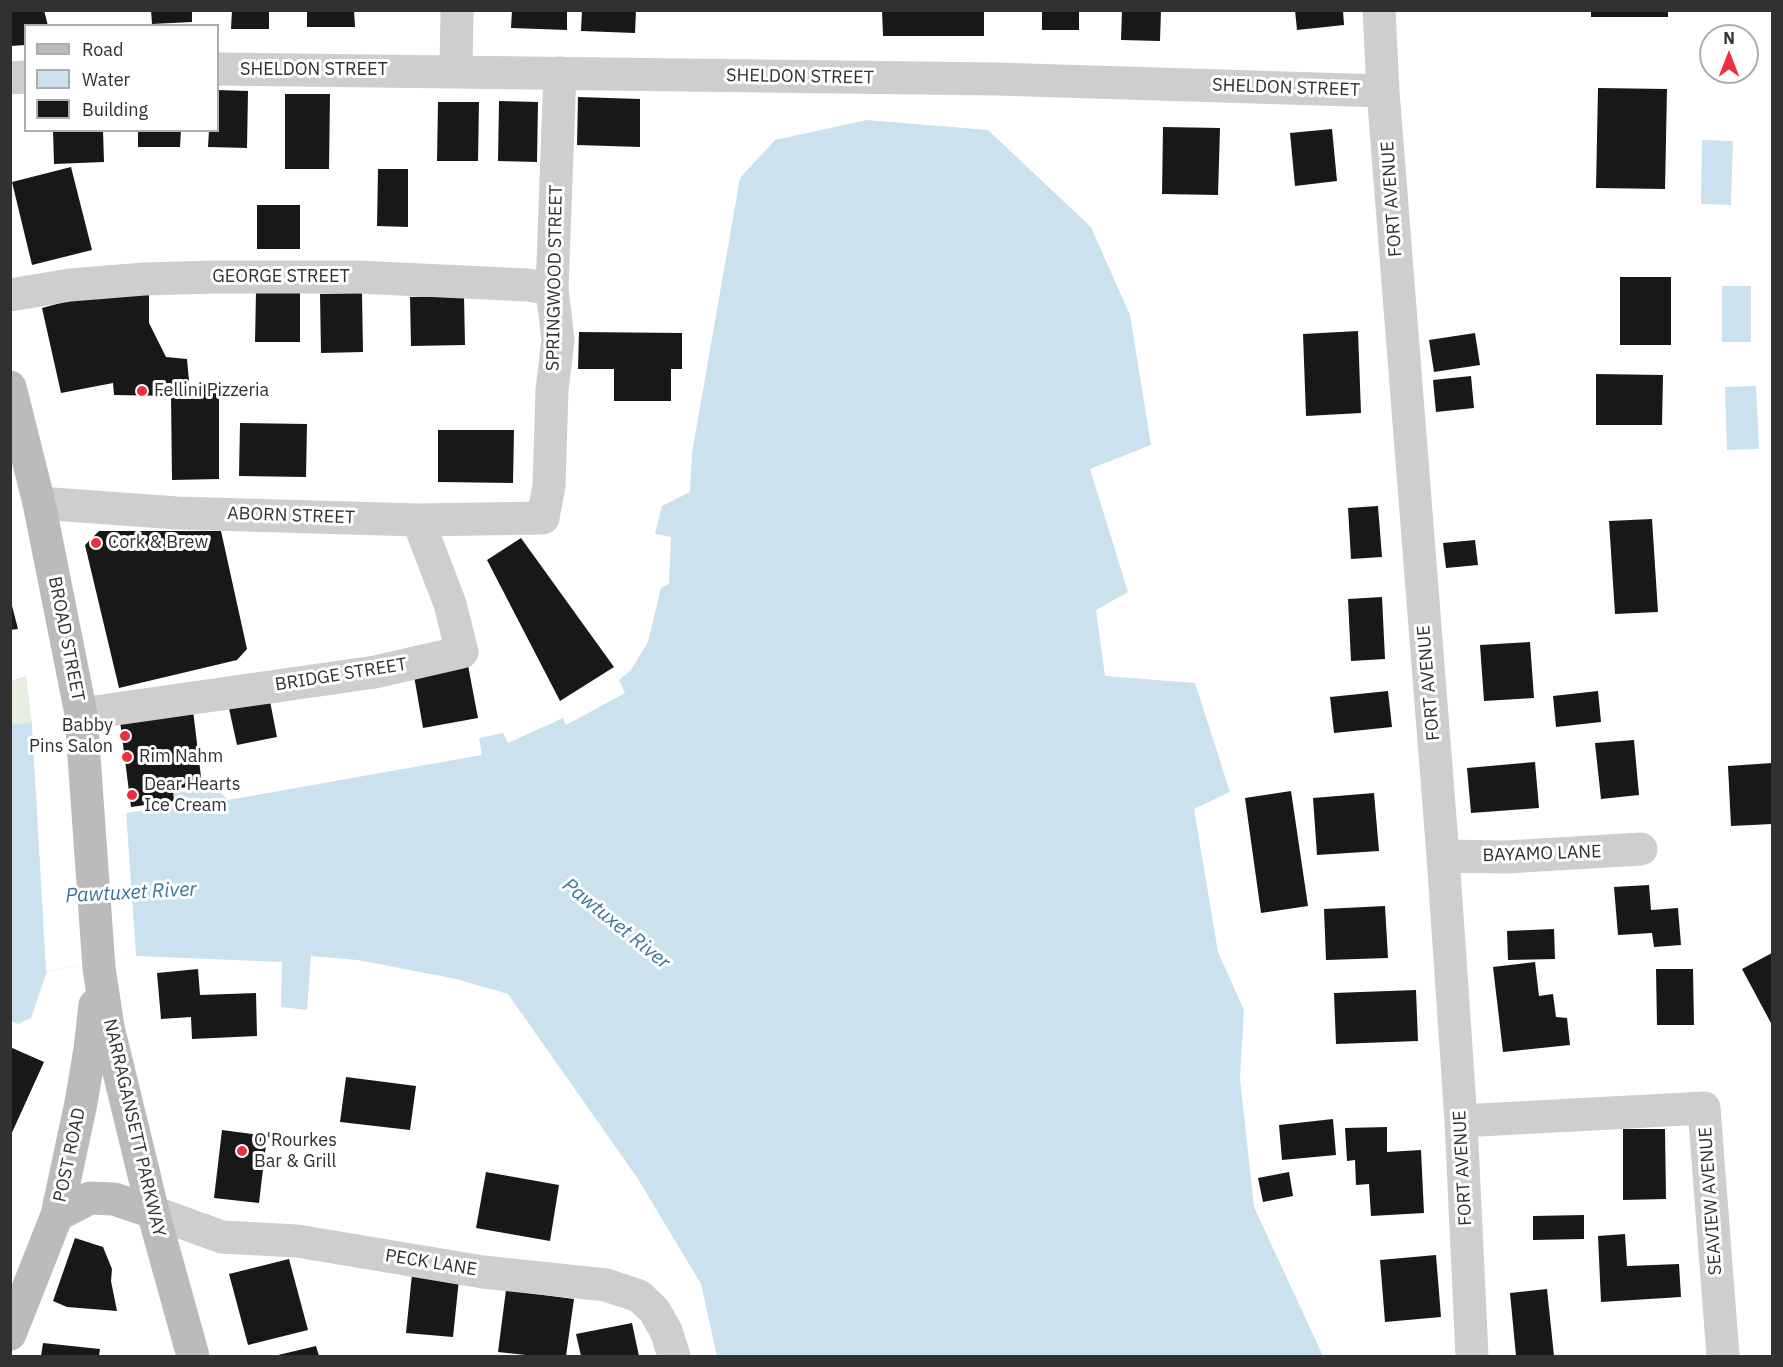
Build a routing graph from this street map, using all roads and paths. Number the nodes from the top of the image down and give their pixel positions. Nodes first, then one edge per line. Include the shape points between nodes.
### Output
1 (458, 10) edge
2 (1379, 10) edge
3 (219, 69) edge
4 (456, 71) junction
5 (560, 73) junction
6 (1383, 91) junction
7 (552, 289) junction
8 (10, 295) edge
9 (10, 387) edge
10 (39, 504) junction
11 (543, 518) joint
12 (417, 520) junction
13 (82, 718) junction
14 (1641, 849) dead end
15 (1443, 856) junction
16 (93, 895) joint
17 (99, 965) junction
18 (1461, 1120) junction
19 (153, 1212) junction
20 (57, 1215) junction
21 (10, 1334) edge
22 (193, 1356) edge
23 (674, 1356) edge
24 (1472, 1356) edge
25 (1723, 1356) edge

1 - 4 street
2 - 6 street, FORT AVENUE
3 - 4 street, SHELDON STREET
4 - 5 street, SHELDON STREET
5 - 6 street, SHELDON STREET via 996,79
5 - 7 street, SPRINGWOOD STREET
6 - 15 street, FORT AVENUE
7 - 8 street, GEORGE STREET via 357,277 216,277 70,285
7 - 11 street, SPRINGWOOD STREET via 558,340 549,486
9 - 10 main road, BROAD STREET
10 - 12 street, ABORN STREET via 177,513
10 - 13 main road, BROAD STREET
11 - 12 street, ABORN STREET
12 - 13 street, BRIDGE STREET via 450,604 462,652 375,672
13 - 16 main road, BROAD STREET
14 - 15 street, BAYAMO LANE via 1506,857
15 - 18 street, FORT AVENUE
16 - 17 main road, NARRAGANSETT PARKWAY
17 - 19 main road, NARRAGANSETT PARKWAY via 108,1026
17 - 20 main road, POST ROAD via 85,1081
18 - 24 street, FORT AVENUE
18 - 25 street, SEAVIEW AVENUE via 1704,1108
19 - 20 main road via 114,1199 90,1198
19 - 22 main road, NARRAGANSETT PARKWAY
19 - 23 street, PECK LANE via 222,1237 297,1241 483,1272 606,1285 639,1296 654,1310 666,1330
20 - 21 main road, POST ROAD

